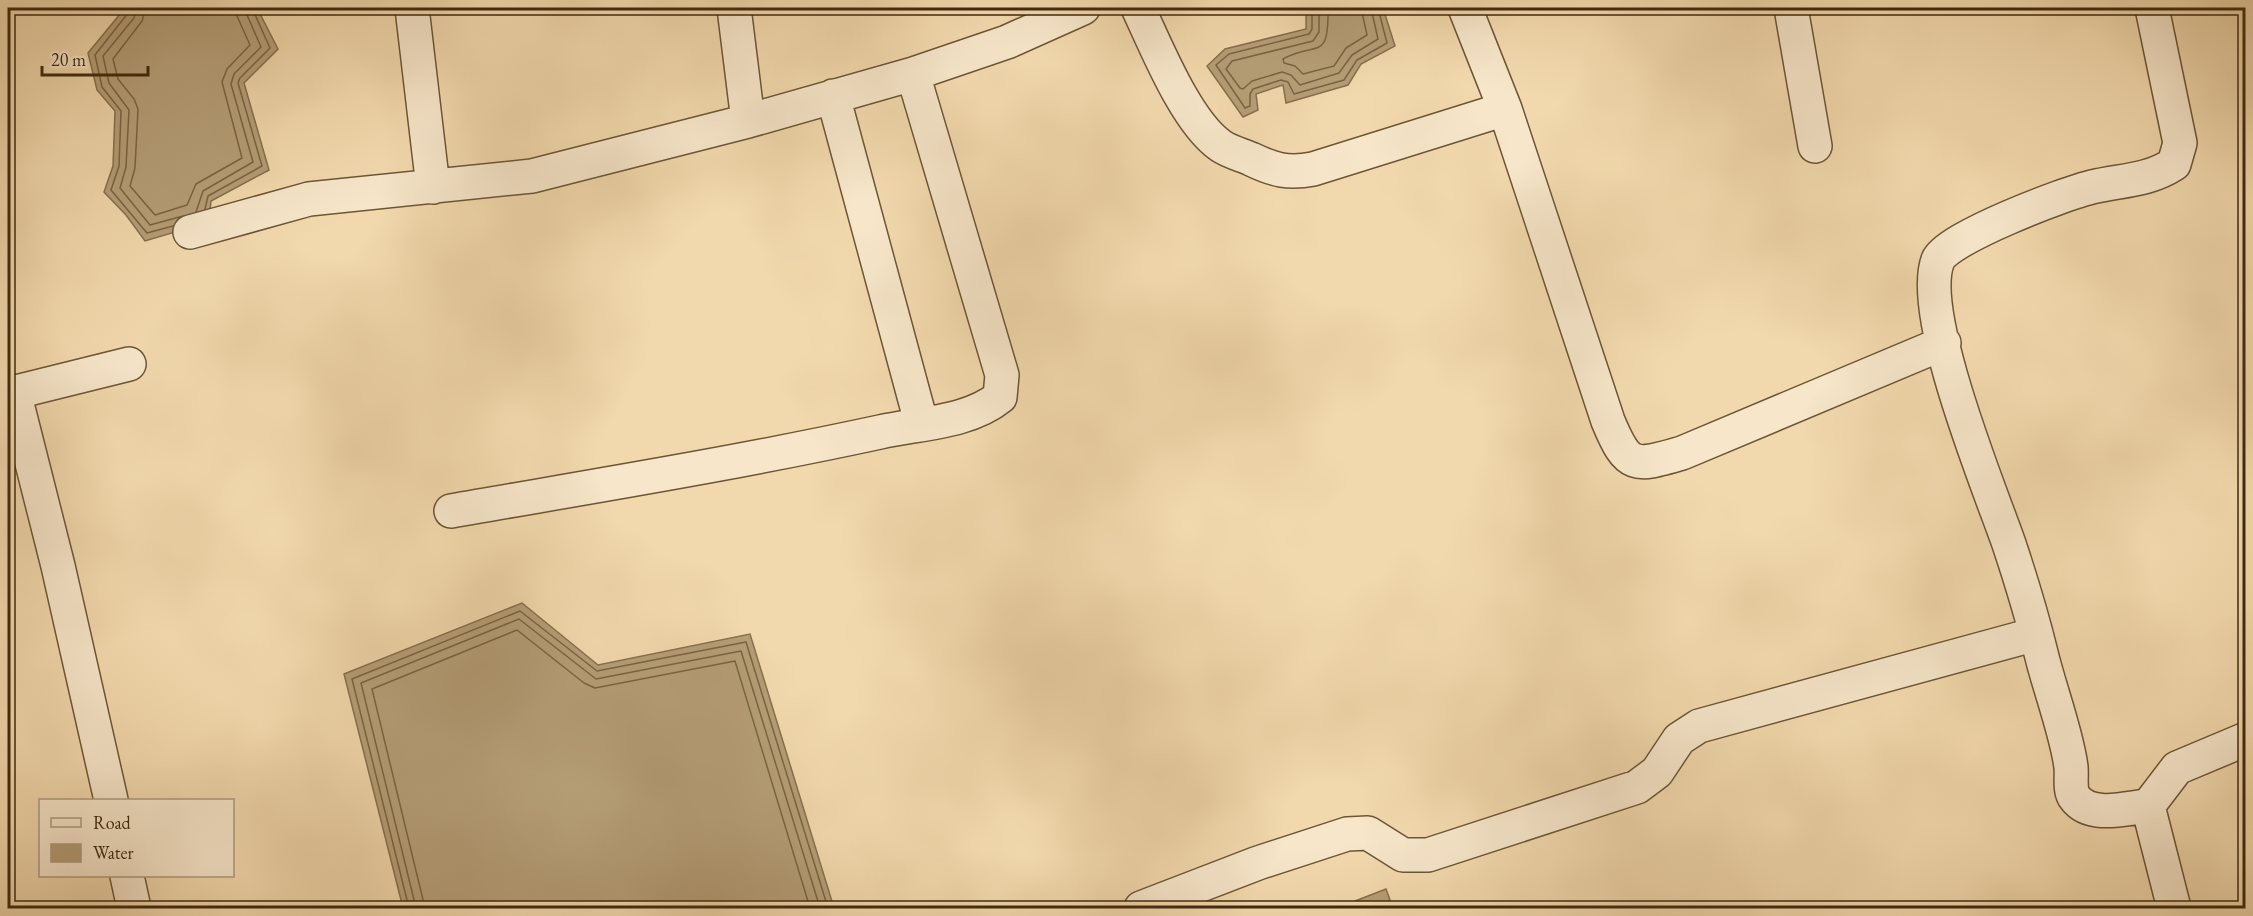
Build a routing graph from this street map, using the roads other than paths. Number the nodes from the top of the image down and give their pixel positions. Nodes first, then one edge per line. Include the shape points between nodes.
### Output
1 (412, 8) edge
2 (734, 8) edge
3 (1083, 8) edge
4 (1137, 8) edge
5 (1465, 8) edge
6 (1791, 8) edge
7 (2152, 8) edge
8 (913, 74) junction
9 (833, 96) junction
10 (1505, 109) junction
11 (747, 121) junction
12 (1815, 146) dead end
13 (433, 188) junction
14 (190, 232) dead end
15 (1944, 343) junction
16 (129, 364) dead end
17 (11, 393) edge
18 (921, 422) junction
19 (451, 511) dead end
20 (2036, 634) junction
21 (2246, 739) edge
22 (111, 799) edge
23 (2148, 806) junction
24 (127, 877) edge
25 (134, 909) edge
26 (1141, 909) edge
27 (2174, 909) edge

1 - 13 street
2 - 11 street
3 - 8 street via 1007,42
4 - 10 street via 1199,123 1221,146 1276,171 1293,174 1313,169
5 - 10 street
6 - 12 street
7 - 15 street via 2180,143 2174,164 2156,176 2090,188 2030,210 1976,232 1946,250 1938,260 1935,280
8 - 9 street
8 - 18 street via 1002,375 1000,397 984,410
9 - 11 street
9 - 18 street
10 - 15 street via 1608,422 1619,448 1630,460 1647,463 1682,453
11 - 13 street via 532,176
13 - 14 street via 309,199
15 - 20 street via 1972,445
16 - 17 street
17 - 22 street via 58,566
18 - 19 street via 752,460
20 - 23 street via 2070,765 2072,795 2081,805 2103,811
20 - 26 street via 1699,726 1679,739 1658,772 1637,787 1428,855 1403,855 1368,833 1347,834 1258,863
21 - 23 street via 2177,768
23 - 27 street
24 - 25 street

